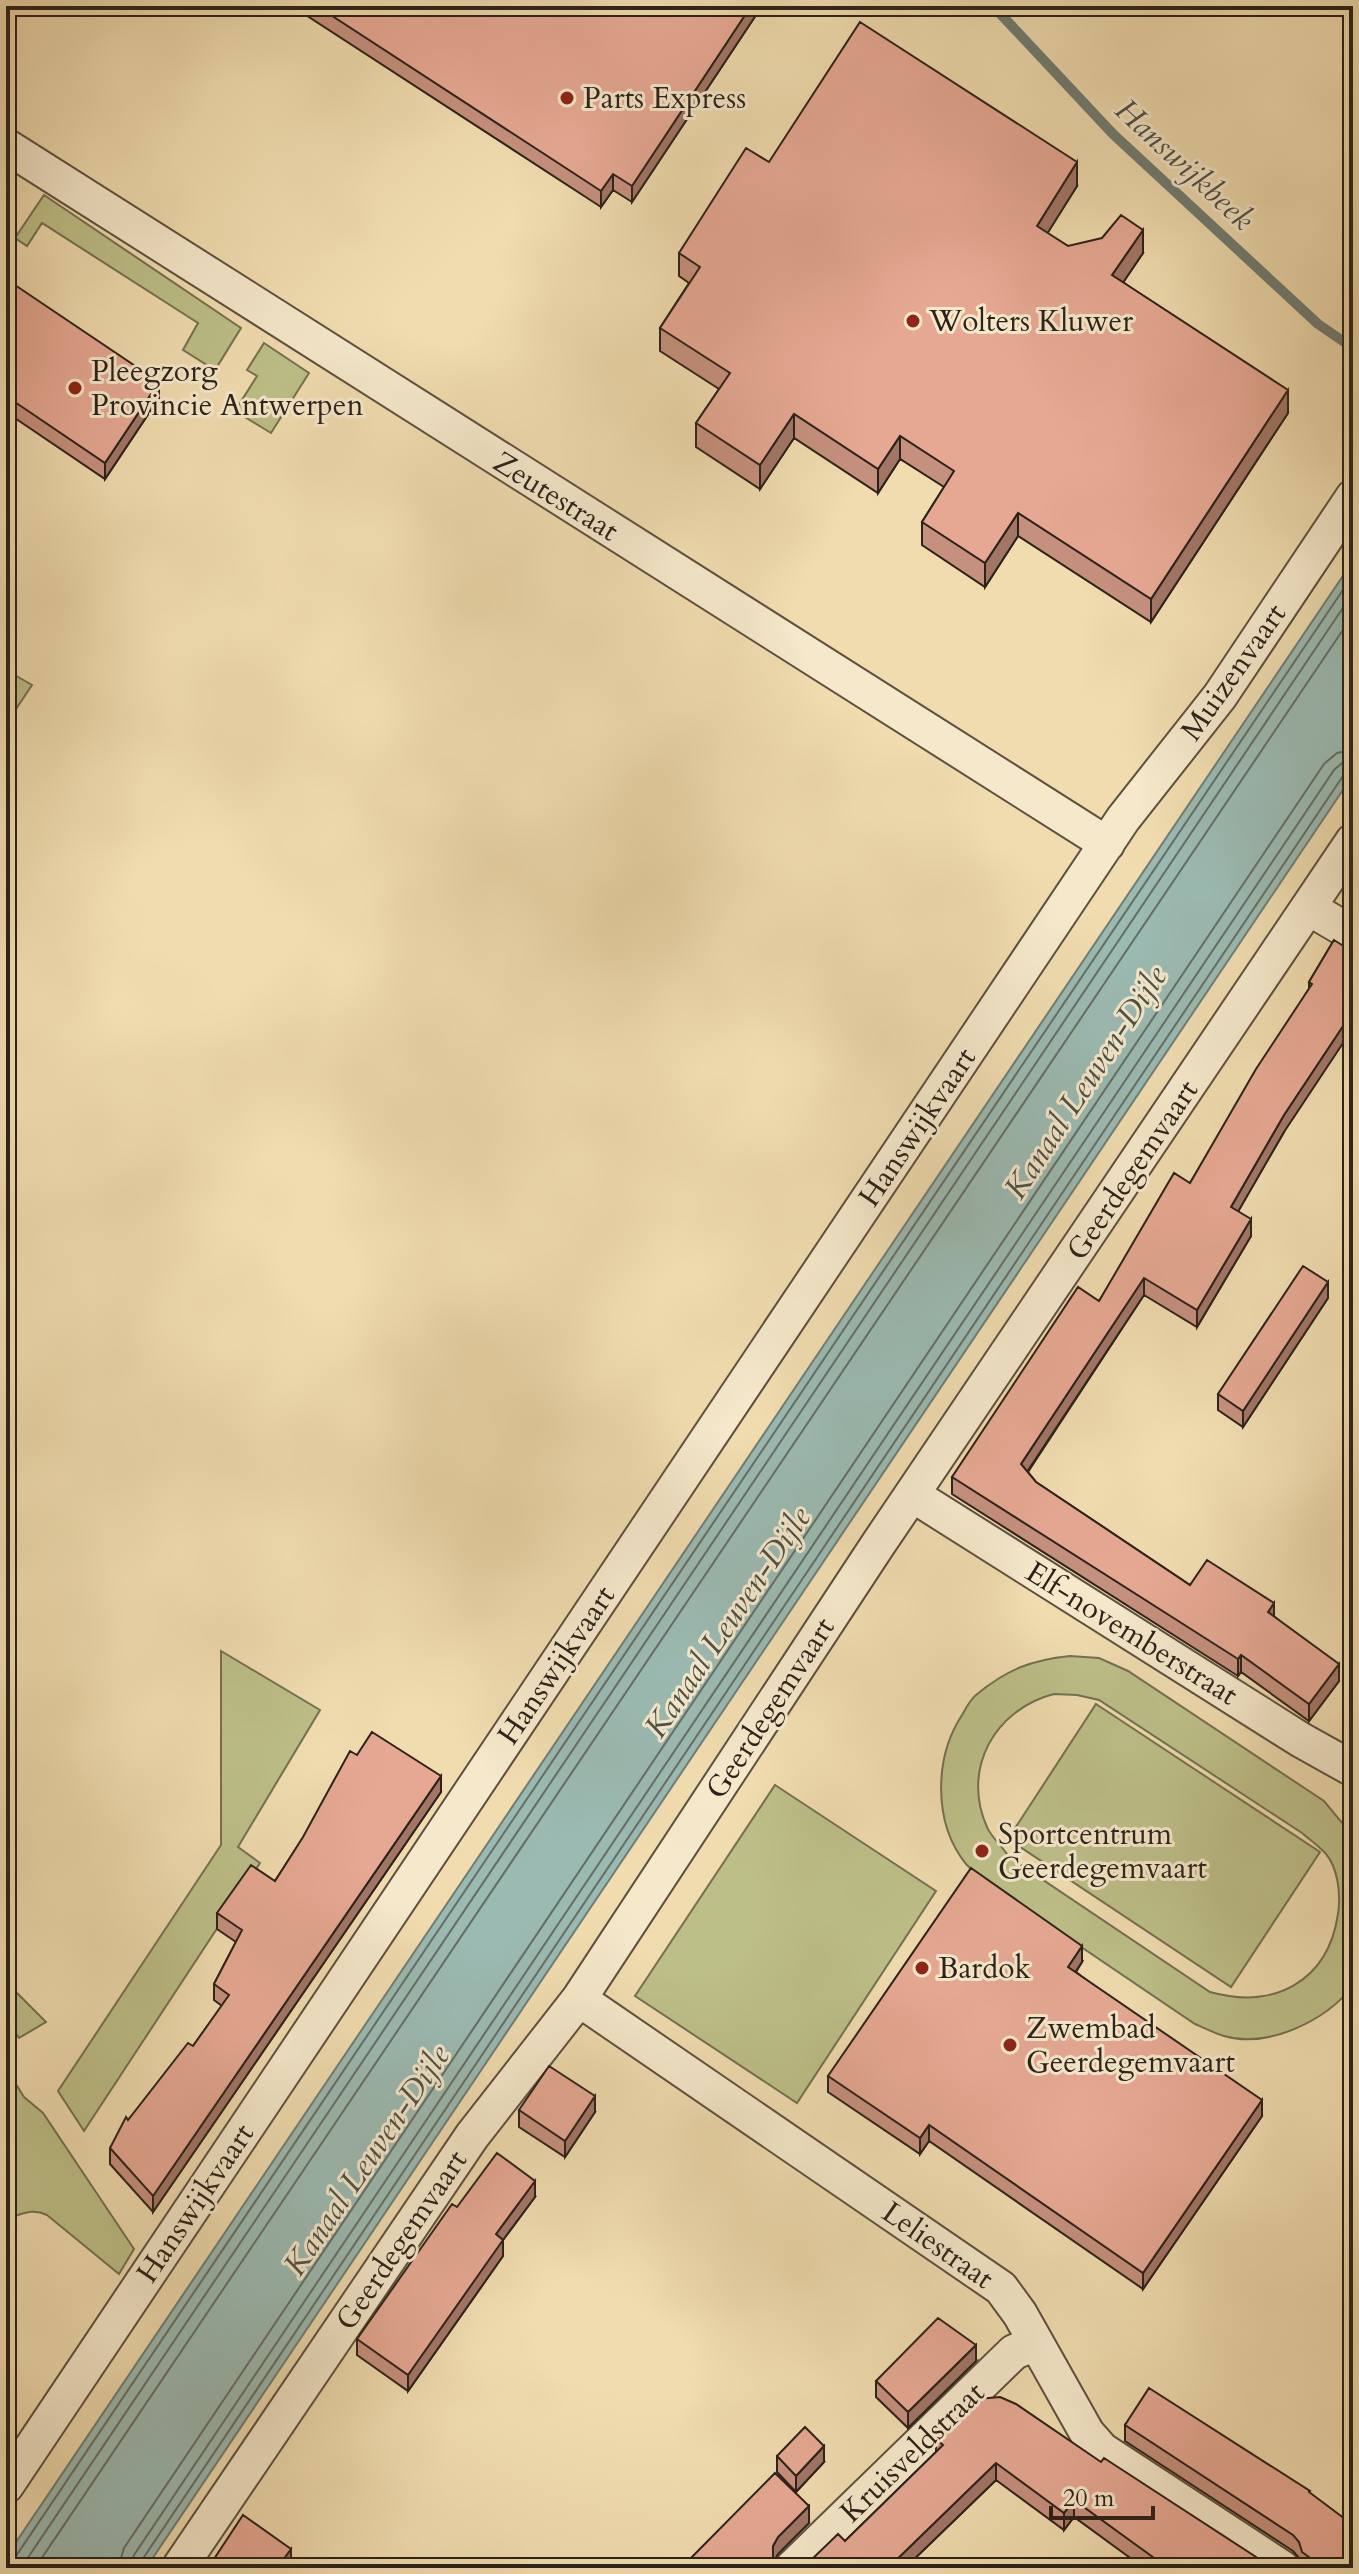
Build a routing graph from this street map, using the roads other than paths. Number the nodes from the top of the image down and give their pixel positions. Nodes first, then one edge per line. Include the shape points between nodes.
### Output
1 (6, 146) edge
2 (1353, 497) edge
3 (1353, 841) edge
4 (1107, 844) junction
5 (1309, 908) junction
6 (1353, 934) edge
7 (913, 1495) junction
8 (1353, 1769) edge
9 (579, 1999) junction
10 (1036, 2343) junction
11 (6, 2486) edge
12 (179, 2568) edge
13 (792, 2568) edge
14 (1282, 2568) edge

1 - 4 street, Zeutestraat
2 - 4 street, Muizenvaart via 1220,696
3 - 5 street, Geerdegemvaart
4 - 11 street, Hanswijkvaart
5 - 6 street
5 - 7 street, Geerdegemvaart
7 - 8 street, Elf-novemberstraat
7 - 9 street, Geerdegemvaart
9 - 10 street, Leliestraat via 1001,2288
9 - 12 street, Geerdegemvaart via 472,2136
10 - 13 street, Kruisveldstraat via 1014,2352
10 - 14 street, Leliestraat via 1102,2450

